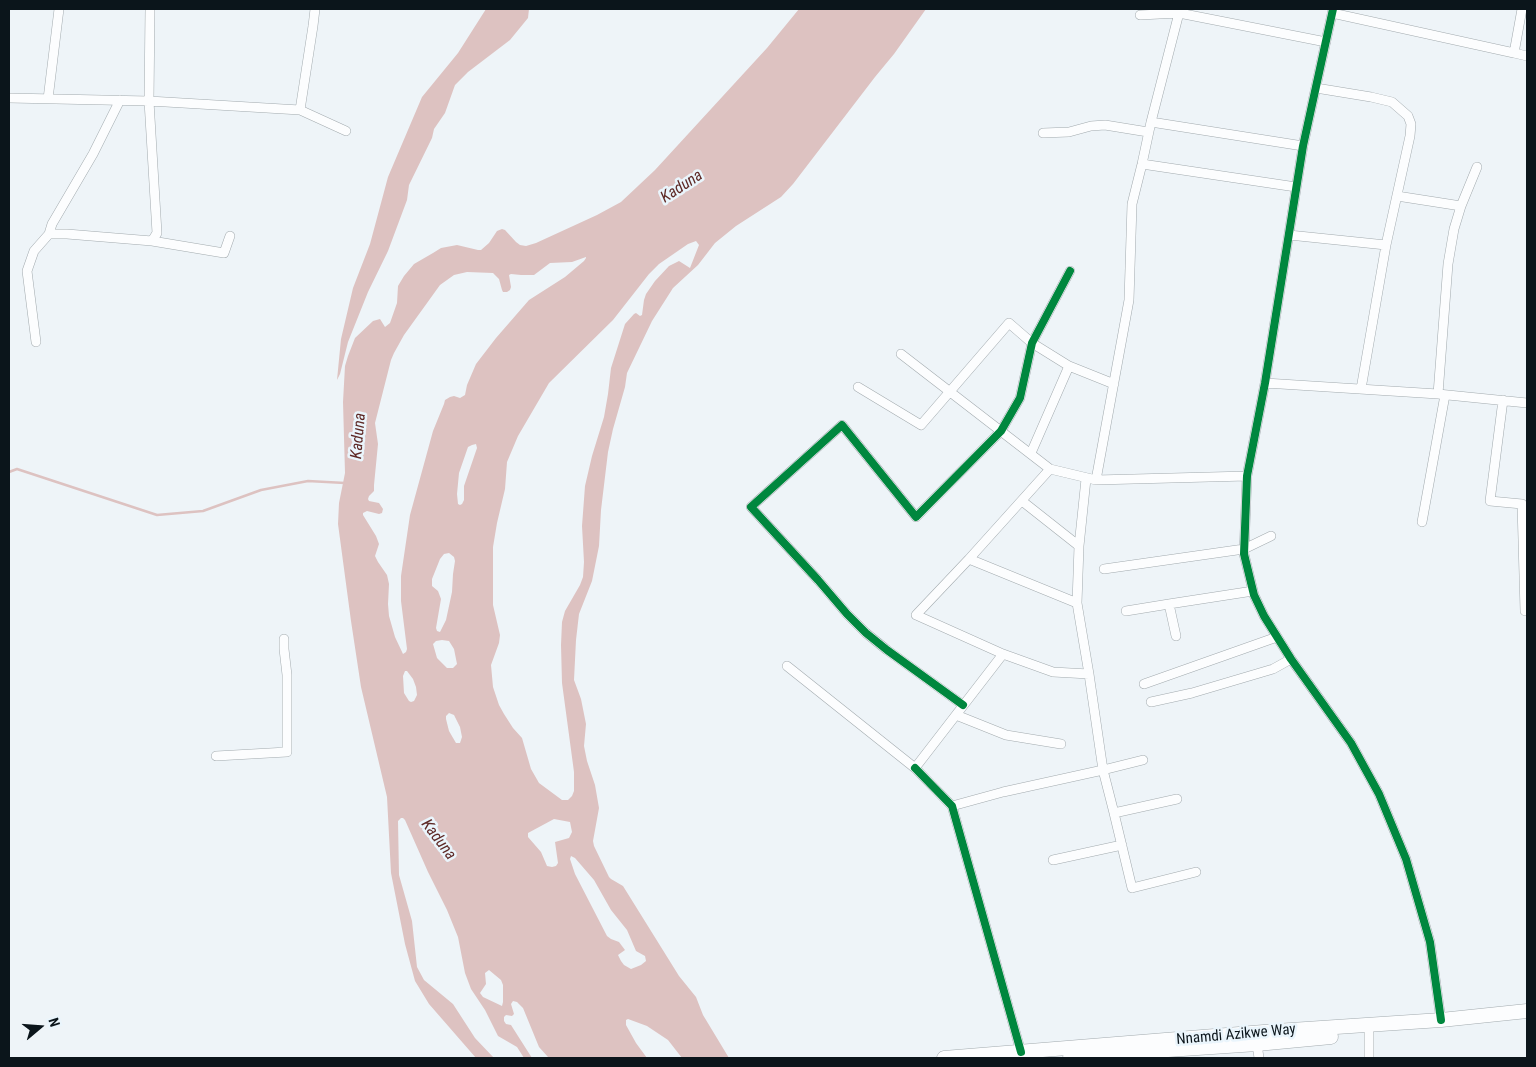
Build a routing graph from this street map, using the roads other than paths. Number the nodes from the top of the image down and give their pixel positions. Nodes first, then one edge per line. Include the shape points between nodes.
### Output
1 (59, 9) edge
2 (150, 9) edge
3 (315, 9) edge
4 (1522, 9) edge
5 (1180, 11) edge
6 (1332, 11) edge
7 (1140, 15) dead end
8 (1326, 42) junction
9 (1514, 53) junction
10 (1527, 56) edge
11 (1316, 88) junction
12 (9, 98) edge
13 (48, 99) junction
14 (120, 100) junction
15 (149, 101) junction
16 (300, 110) junction
17 (1150, 122) junction
18 (346, 131) dead end
19 (1148, 132) junction
20 (1043, 133) dead end
21 (1303, 146) junction
22 (1142, 164) junction
23 (1477, 167) dead end
24 (1296, 187) junction
25 (1397, 196) junction
26 (1462, 206) junction
27 (49, 234) junction
28 (1289, 235) junction
29 (230, 236) dead end
30 (152, 241) junction
31 (1386, 245) junction
32 (1070, 271) dead end
33 (36, 342) dead end
34 (1032, 343) junction
35 (901, 354) dead end
36 (1069, 366) junction
37 (1265, 383) junction
38 (1114, 384) junction
39 (858, 387) dead end
40 (1361, 389) junction
41 (950, 392) junction
42 (1442, 395) junction
43 (1502, 400) junction
44 (1527, 403) edge
45 (1002, 431) junction
46 (1030, 453) junction
47 (1050, 469) junction
48 (1247, 476) junction
49 (1086, 479) junction
50 (1096, 480) junction
51 (1022, 501) junction
52 (1422, 522) dead end
53 (1271, 536) dead end
54 (1079, 546) junction
55 (1244, 549) junction
56 (969, 559) junction
57 (1104, 569) dead end
58 (1253, 591) junction
59 (1077, 603) junction
60 (1169, 604) junction
61 (1126, 611) dead end
62 (1527, 611) edge
63 (1176, 636) dead end
64 (1277, 637) junction
65 (284, 639) dead end
66 (1003, 654) junction
67 (1291, 659) junction
68 (787, 666) dead end
69 (1089, 674) junction
70 (1144, 684) dead end
71 (1151, 702) dead end
72 (963, 705) junction
73 (956, 714) junction
74 (1061, 744) dead end
75 (216, 756) dead end
76 (1143, 760) dead end
77 (915, 768) junction
78 (1103, 770) junction
79 (1177, 799) dead end
80 (952, 806) junction
81 (1114, 813) junction
82 (1122, 845) junction
83 (1053, 860) dead end
84 (1196, 872) dead end
85 (1527, 1011) edge
86 (1441, 1020) junction
87 (1527, 1021) edge
88 (1369, 1033) junction
89 (1258, 1051) edge
90 (1021, 1052) junction
91 (1138, 1055) edge
92 (944, 1058) edge
93 (1070, 1058) edge
94 (1369, 1058) edge

1 - 13 street
2 - 15 street
3 - 16 street
4 - 9 street
5 - 7 street
5 - 8 street
5 - 17 street
6 - 8 street
6 - 9 street
8 - 11 street
9 - 10 street
11 - 21 street
11 - 25 street via 1392,102 1408,116 1410,136
12 - 13 street
13 - 14 street
14 - 15 street
14 - 27 street
15 - 16 street
15 - 30 street via 157,233
16 - 18 street
17 - 19 street
17 - 21 street
19 - 20 street via 1105,125
19 - 22 street
21 - 24 street
22 - 24 street
22 - 38 street via 1132,204 1129,300
23 - 26 street
24 - 28 street
25 - 26 street
25 - 31 street
26 - 42 street via 1448,264
27 - 30 street
27 - 33 street via 34,251 27,271
28 - 31 street
28 - 37 street
29 - 30 street via 224,253
31 - 40 street
32 - 34 street
34 - 36 street
34 - 41 street via 1009,323
34 - 45 street via 1020,398
35 - 41 street
36 - 38 street
36 - 46 street
37 - 40 street
37 - 48 street
38 - 50 street
39 - 41 street via 921,425
40 - 42 street
41 - 45 street
42 - 43 street
42 - 52 street
43 - 44 street
43 - 62 street via 1490,501 1522,504
45 - 46 street
45 - 72 street via 916,517 842,425 751,507 866,633
46 - 47 street
47 - 49 street
47 - 51 street
48 - 50 street
48 - 55 street
49 - 50 street
49 - 54 street
51 - 54 street
51 - 56 street
53 - 55 street
54 - 59 street
55 - 57 street
55 - 58 street
56 - 59 street
56 - 66 street via 916,615
58 - 60 street
58 - 64 street
59 - 69 street
60 - 61 street
60 - 63 street
64 - 67 street
64 - 70 street
65 - 75 street via 287,752
66 - 69 street via 1053,672
66 - 72 street
67 - 71 street via 1273,670
67 - 86 street via 1351,743 1379,794 1406,859 1430,942
68 - 77 street
69 - 78 street
72 - 73 street
73 - 74 street via 1006,735
73 - 77 street
76 - 78 street
77 - 80 street
78 - 80 street
78 - 81 street
79 - 81 street
80 - 90 street
81 - 82 street
82 - 83 street
82 - 84 street via 1132,888
85 - 86 highway, Nnamdi Azikwe Way
86 - 90 highway, Nnamdi Azikwe Way
87 - 88 highway, Nnamdi Azikwe Way
88 - 89 highway, Nnamdi Azikwe Way
88 - 94 street
89 - 91 highway, Nnamdi Azikwe Way
90 - 92 highway, Nnamdi Azikwe Way
91 - 93 highway, Nnamdi Azikwe Way

